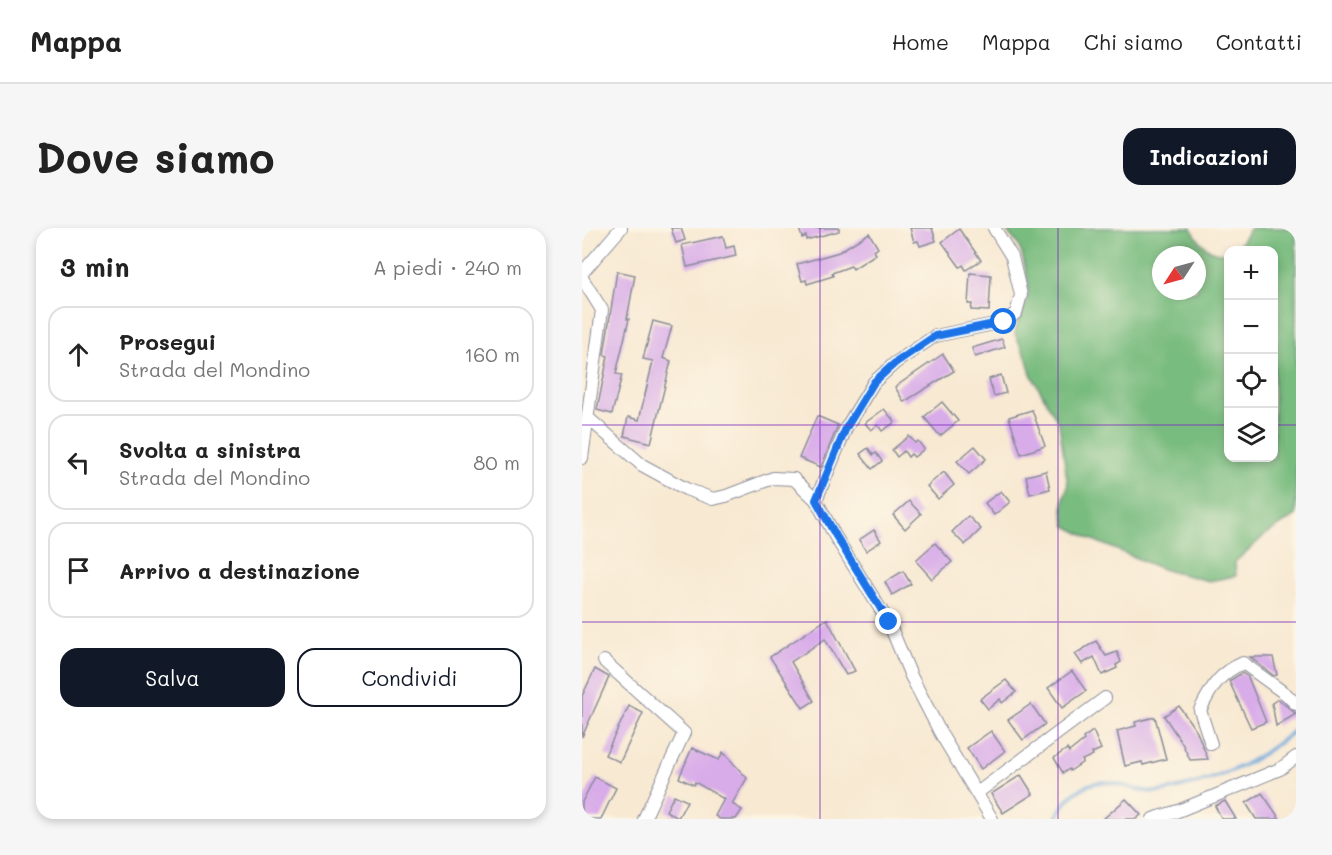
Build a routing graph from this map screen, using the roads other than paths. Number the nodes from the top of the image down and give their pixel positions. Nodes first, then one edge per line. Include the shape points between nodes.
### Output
1 (621, 228) edge
2 (994, 228) edge
3 (582, 273) edge
4 (582, 278) edge
5 (588, 418) junction
6 (582, 458) edge
7 (816, 500) junction
8 (604, 661) dead end
9 (1105, 698) dead end
10 (1296, 704) edge
11 (1211, 744) dead end
12 (1296, 757) edge
13 (976, 793) junction
14 (644, 819) edge
15 (992, 819) edge
16 (1153, 819) edge

1 - 3 street
2 - 7 street via 1012,257 1021,295 1016,313 1004,322 935,336 874,382 846,428
4 - 5 street via 602,310
5 - 6 street
5 - 7 street via 642,465 713,499 773,478 795,479
7 - 13 street via 889,622 911,676
8 - 14 street via 684,733
9 - 13 street
10 - 11 street via 1243,663 1231,668 1219,677 1200,710
12 - 16 street via 1280,769
13 - 15 street

